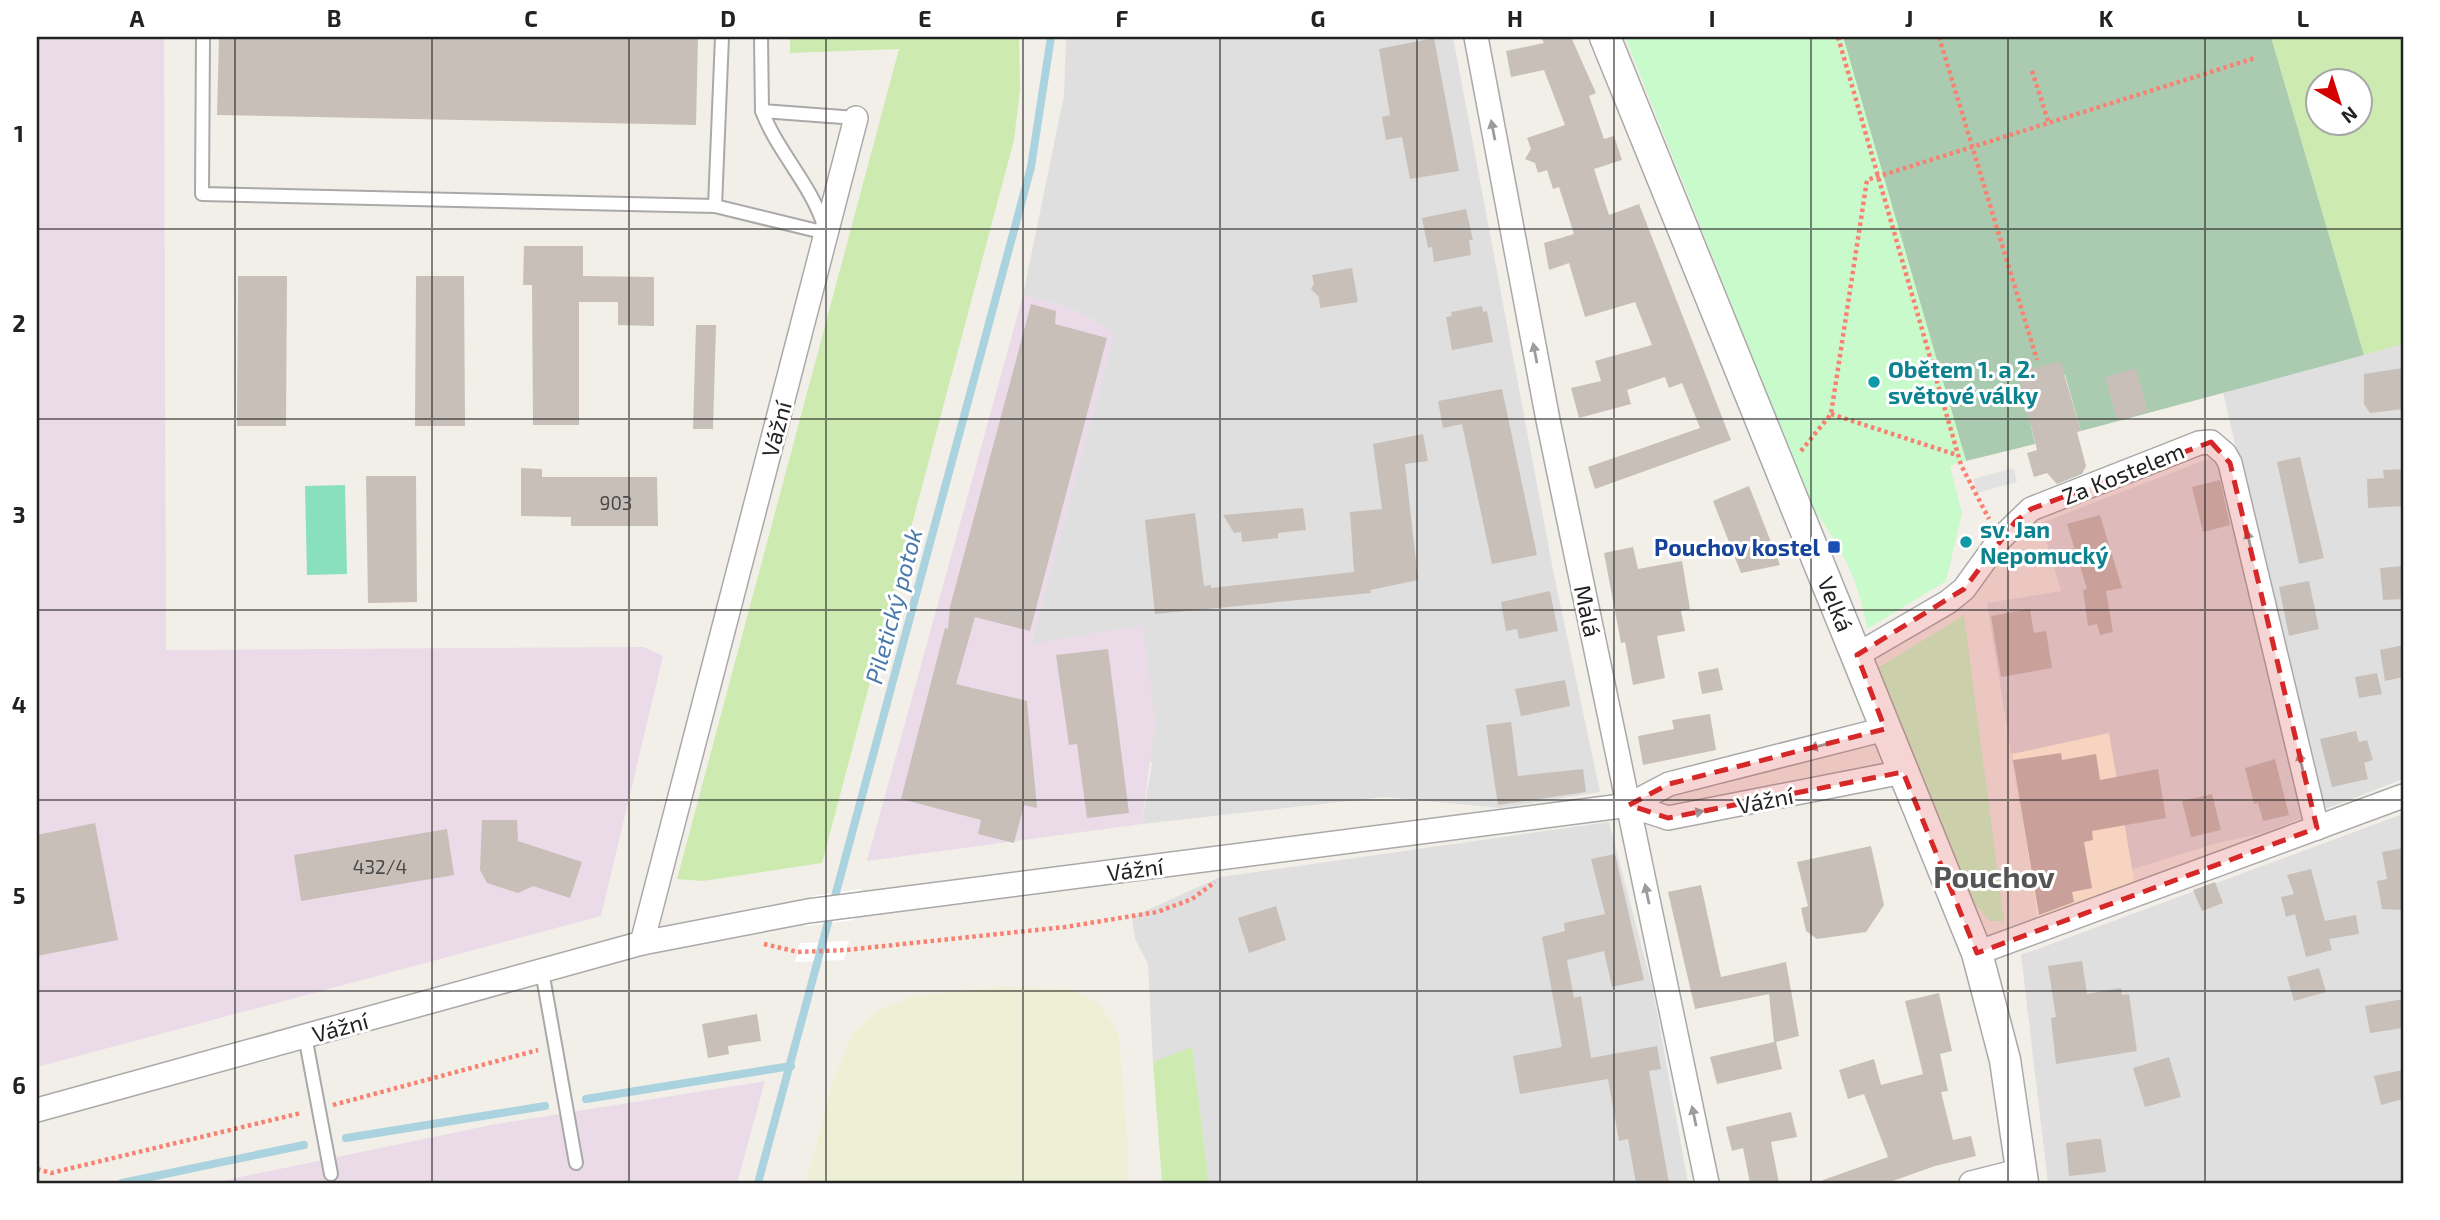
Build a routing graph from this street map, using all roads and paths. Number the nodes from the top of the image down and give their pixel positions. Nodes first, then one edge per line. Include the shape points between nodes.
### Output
1 (203, 37) edge
2 (722, 37) edge
3 (761, 37) edge
4 (1476, 37) edge
5 (1605, 37) edge
6 (1839, 37) edge
7 (1939, 37) edge
8 (2255, 58) dead end
9 (2032, 71) dead end
10 (762, 111) junction
11 (856, 118) joint
12 (2049, 124) junction
13 (1973, 148) junction
14 (1879, 177) junction
15 (715, 206) junction
16 (827, 233) junction
17 (2037, 360) dead end
18 (1831, 414) junction
19 (1958, 455) junction
20 (1783, 474) junction
21 (2000, 539) junction
22 (1857, 655) junction
23 (1885, 729) junction
24 (1903, 772) junction
25 (2403, 796) edge
26 (1629, 805) junction
27 (2317, 828) junction
28 (1235, 856) junction
29 (642, 943) junction
30 (798, 952) dead end
31 (1977, 953) junction
32 (542, 971) junction
33 (305, 1036) junction
34 (555, 1046) junction
35 (319, 1108) junction
36 (37, 1110) edge
37 (576, 1163) dead end
38 (37, 1170) edge
39 (331, 1174) dead end
40 (2022, 1176) edge
41 (1707, 1183) edge
42 (1971, 1183) edge

1 - 15 lane via 202,194
2 - 15 lane
3 - 10 lane
26 -> 4 street, Malá via 1548,421
5 - 20 street, Velká
6 - 14 path
7 - 13 path
8 - 12 path
9 - 12 path
10 - 11 lane
10 - 16 lane via 779,150 818,207
11 - 16 street, Vážní
12 - 13 path
13 - 14 path
13 - 17 path
14 - 18 path via 1867,180
14 - 19 path
15 - 16 lane
16 - 29 street, Vážní
18 - 19 path
18 - 20 path
19 - 21 path
20 - 22 street, Velká
21 - 22 street, Za Kostelem via 1964,589 1948,602
27 -> 21 street, Za Kostelem via 2230,463 2218,446 2199,443 2031,509
22 - 23 street, Velká
23 - 24 street, Velká
23 -> 26 street, Vážní via 1668,784
26 -> 24 street, Vážní via 1668,818
24 - 31 street, Velká
25 - 27 street
26 - 28 street, Vážní
41 -> 26 street, Malá
27 - 31 street
28 - 29 street, Vážní via 808,911
28 - 30 path via 1211,887 1157,912 1065,927
29 - 32 street, Vážní
31 - 40 street, Velká via 2004,1060
32 - 33 street, Vážní
32 - 34 lane
33 - 35 lane
33 - 36 street, Vážní
34 - 35 path
34 - 37 lane
35 - 38 path via 51,1173
35 - 39 lane
40 - 42 street

